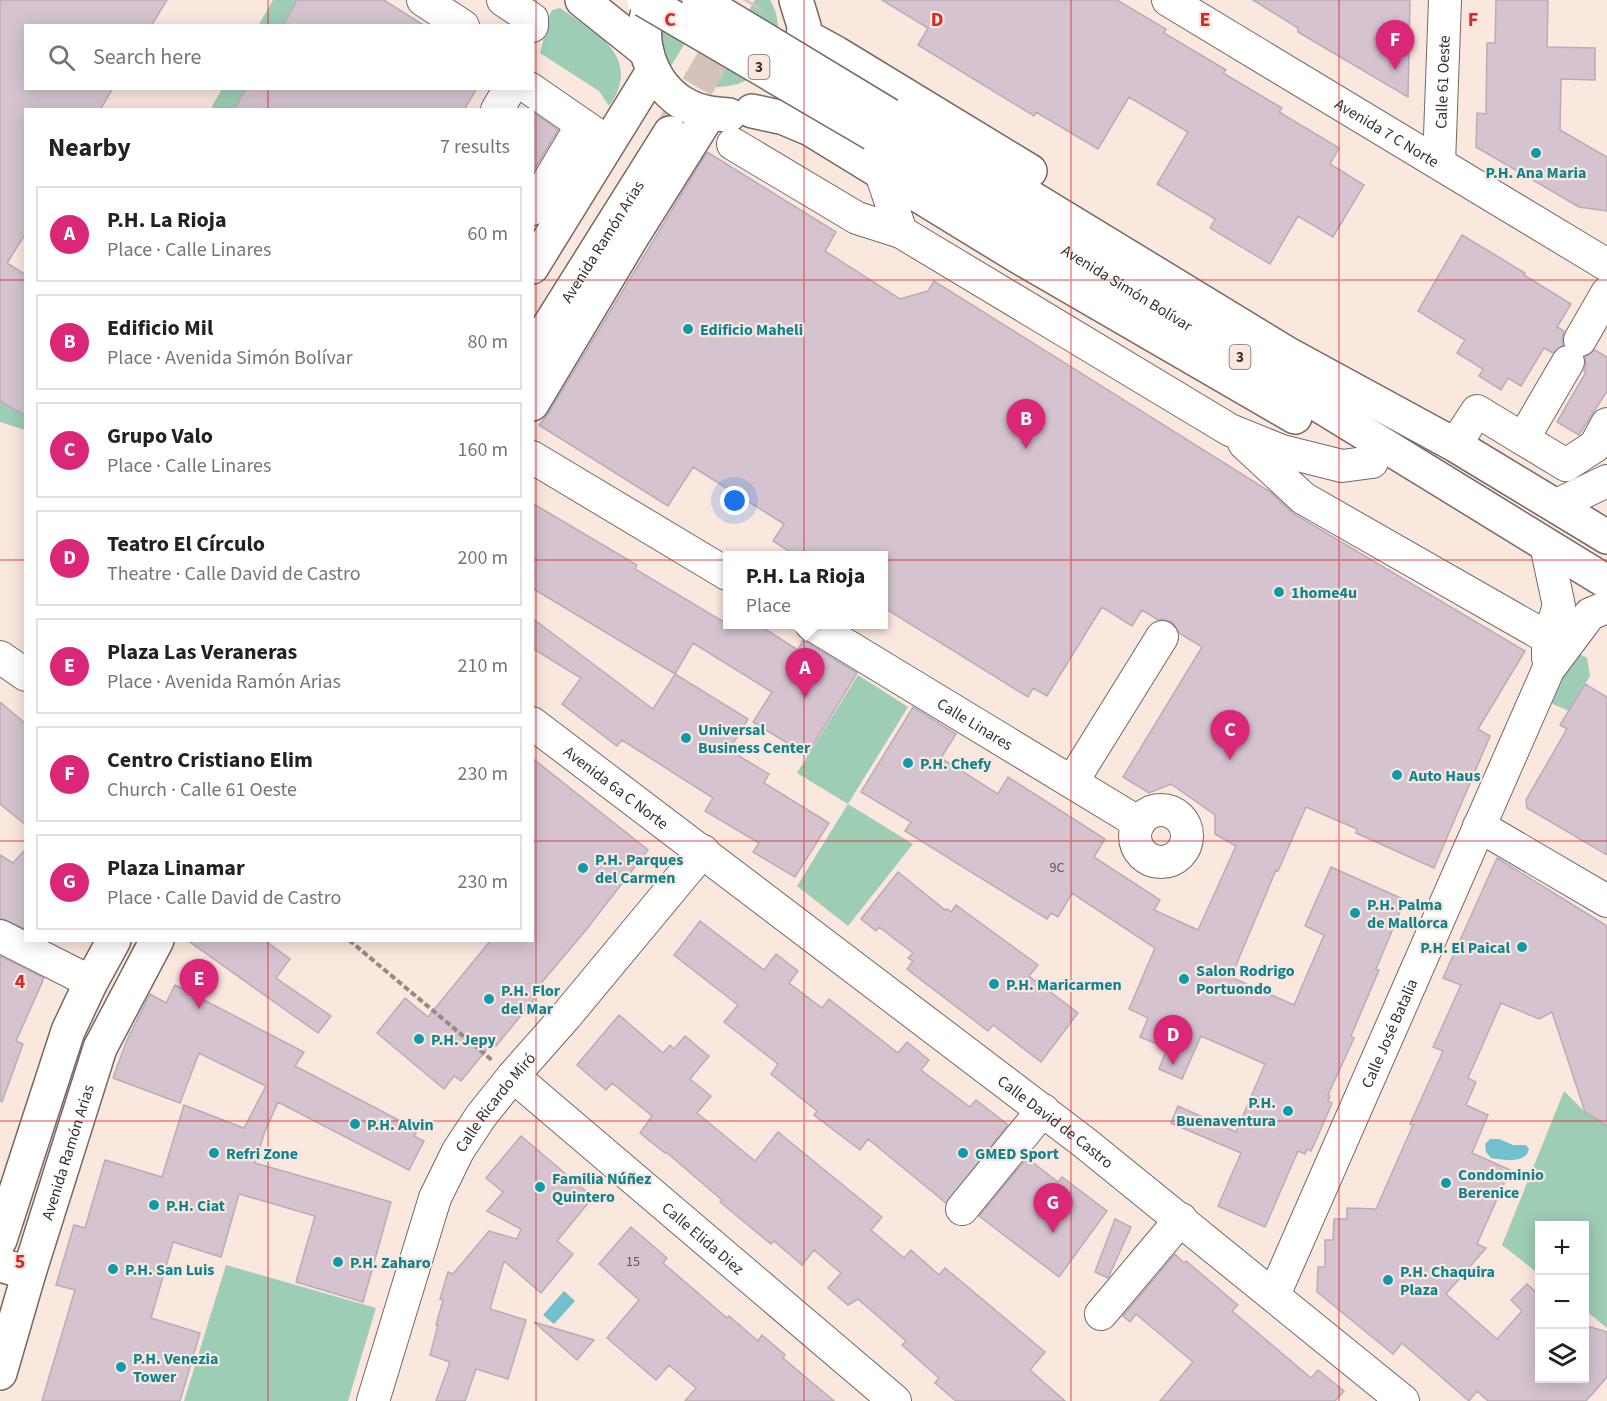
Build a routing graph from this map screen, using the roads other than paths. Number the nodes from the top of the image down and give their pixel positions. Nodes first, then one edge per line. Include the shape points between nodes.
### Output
1 (423, 0) edge
2 (582, 0) edge
3 (644, 0) edge
4 (653, 0) edge
5 (699, 0) edge
6 (1168, 0) edge
7 (1445, 0) edge
8 (800, 11) edge
9 (460, 24) edge
10 (650, 61) junction
11 (509, 90) edge
12 (532, 90) edge
13 (498, 108) edge
14 (752, 111) junction
15 (710, 114) junction
16 (588, 129) junction
17 (879, 134) junction
18 (733, 144) dead end
19 (1439, 164) junction
20 (534, 182) edge
21 (534, 206) edge
22 (901, 232) junction
23 (534, 262) edge
24 (1607, 265) edge
25 (1607, 293) edge
26 (534, 311) edge
27 (534, 350) edge
28 (534, 401) edge
29 (1607, 424) edge
30 (1230, 430) junction
31 (1455, 446) junction
32 (1534, 446) junction
33 (534, 458) edge
34 (1372, 462) junction
35 (1607, 481) edge
36 (1524, 486) junction
37 (1473, 501) junction
38 (1557, 505) junction
39 (1607, 537) edge
40 (1546, 545) junction
41 (723, 572) edge
42 (1607, 582) edge
43 (1607, 607) edge
44 (819, 629) edge
45 (1162, 637) dead end
46 (1548, 638) junction
47 (0, 657) edge
48 (1548, 670) junction
49 (24, 674) edge
50 (534, 724) edge
51 (1072, 782) junction
52 (1139, 823) dead end
53 (1479, 826) junction
54 (703, 851) junction
55 (1607, 901) edge
56 (0, 936) edge
57 (113, 942) edge
58 (156, 942) edge
59 (91, 982) junction
60 (505, 1071) junction
61 (1043, 1110) junction
62 (962, 1209) dead end
63 (1181, 1219) junction
64 (0, 1240) edge
65 (14, 1269) edge
66 (1274, 1295) junction
67 (1101, 1314) dead end
68 (0, 1373) edge
69 (373, 1401) edge
70 (895, 1401) edge
71 (1403, 1401) edge

1 - 9 street
2 - 10 main road
3 - 17 main road, Avenida Simón Bolívar / 3, bridge
4 - 10 main road via 645,36
5 - 17 main road, Avenida Simón Bolívar / 3, bridge
6 - 19 street, Avenida 7 C Norte
7 - 19 street, Calle 61 Oeste
8 - 14 main road via 801,60 790,82 773,99
8 - 17 main road via 836,53
10 - 15 main road via 668,91 687,106
10 - 16 main road
11 - 13 street
12 - 16 street
14 - 15 main road
14 - 17 main road via 802,125
15 - 28 main road
16 - 20 street
16 - 21 street
16 - 23 main road
17 - 22 street
17 - 31 main road, Avenida Simón Bolívar / 3 via 1004,181 1288,354
17 - 34 main road via 1014,254
17 - 37 main road, Avenida Simón Bolívar / 3
18 - 22 street via 857,218
19 - 24 street, Avenida 7 C Norte
22 - 30 street
25 - 32 street via 1574,351
26 - 27 main road, Avenida Ramón Arias via 663,125
29 - 32 street via 1595,446 1566,465
30 - 34 street via 1282,451 1342,466
30 - 46 street via 1303,498
31 - 32 street via 1477,411
31 - 36 main road, Avenida Simón Bolívar / 3
32 - 36 street
33 - 41 street
34 - 37 main road via 1417,489
35 - 38 street
36 - 38 main road, Avenida Simón Bolívar / 3
37 - 40 main road, Avenida Simón Bolívar / 3
38 - 39 main road, Avenida Simón Bolívar / 3
40 - 42 main road, Avenida Simón Bolívar / 3
40 - 46 street, Calle José Batalia via 1559,606
43 - 48 street, Calle José Batalia via 1590,615
44 - 51 street, Calle Linares
45 - 51 street
46 - 48 street, Calle José Batalia
47 - 49 street
48 - 53 street, Calle José Batalia
50 - 54 street, Avenida 6a C Norte
51 - 52 street, Calle Linares
53 - 55 street
53 - 66 street, Calle José Batalia
54 - 60 street, Calle Ricardo Miró via 566,1017
54 - 61 street, Calle David de Castro
56 - 59 street
57 - 59 main road
58 - 65 main road, Avenida Ramón Arias via 100,1048
59 - 64 main road via 68,1031
60 - 69 street, Calle Ricardo Miró via 435,1198
60 - 70 street, Calle Elida Diez
61 - 62 street
61 - 63 street, Calle David de Castro
63 - 66 street, Calle David de Castro
63 - 67 street
65 - 68 main road, Avenida Ramón Arias
66 - 71 street, Calle David de Castro

